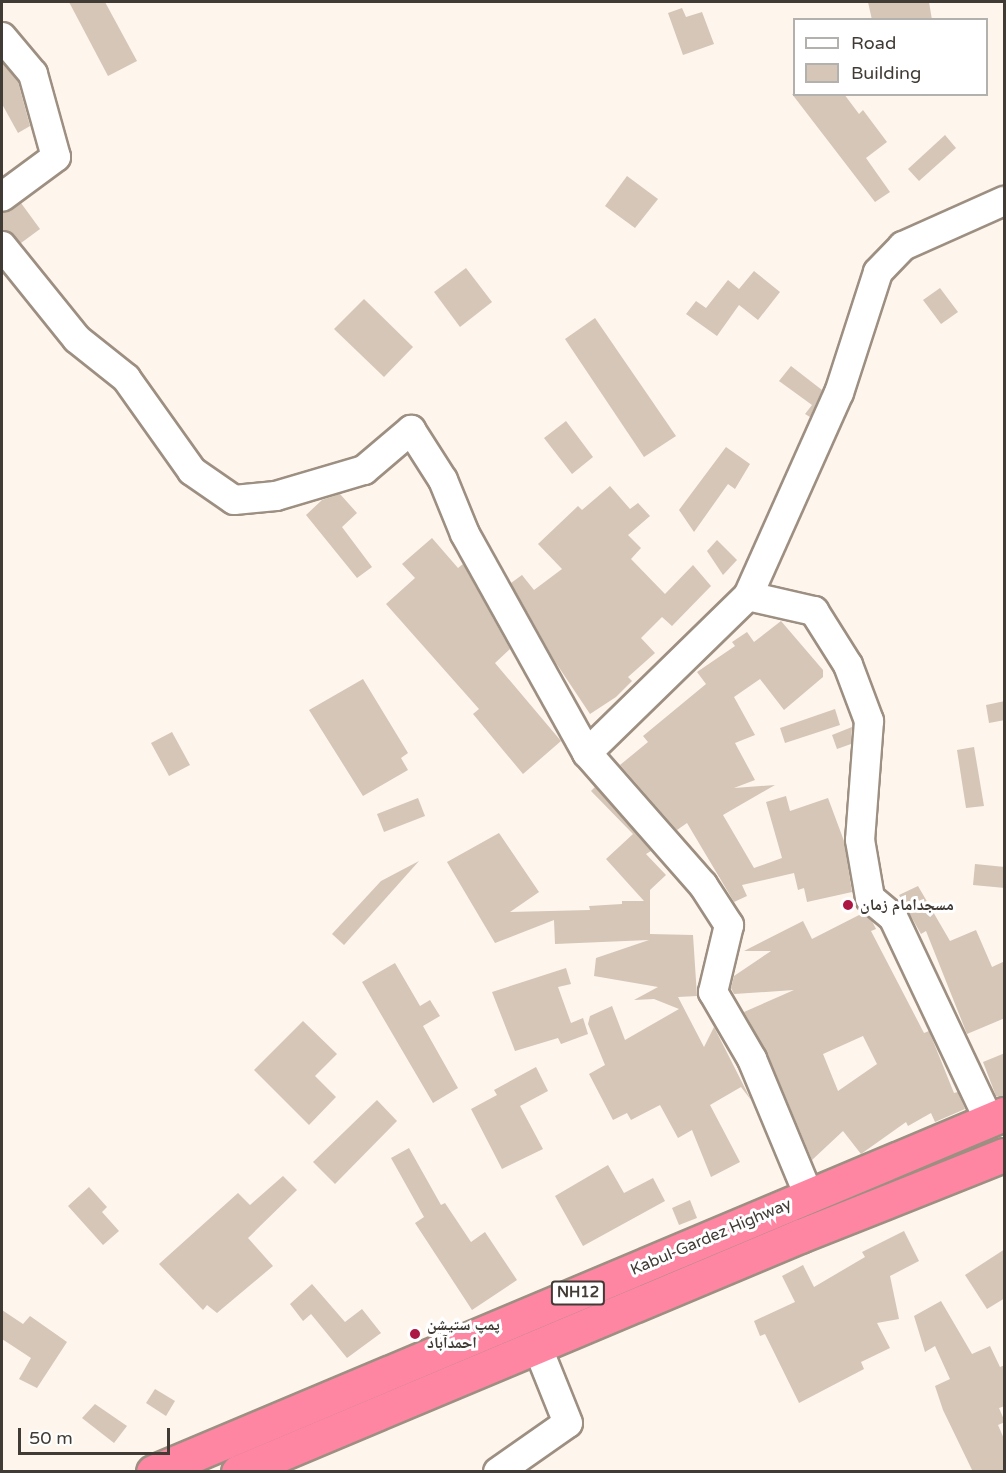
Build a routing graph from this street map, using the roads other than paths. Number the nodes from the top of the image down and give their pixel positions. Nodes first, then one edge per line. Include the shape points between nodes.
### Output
1 (2, 37) edge
2 (2, 197) edge
3 (1005, 201) edge
4 (2, 246) edge
5 (748, 596) junction
6 (587, 753) junction
7 (997, 1117) edge
8 (1005, 1155) edge
9 (809, 1196) junction
10 (537, 1346) junction
11 (153, 1472) edge
12 (238, 1472) edge
13 (498, 1472) edge

1 - 2 street via 33,74 56,157
3 - 5 street via 903,246 878,272 839,393
4 - 6 street via 76,339 126,378 192,471 234,500 276,496 364,470 411,429
5 - 6 street
5 - 7 street via 814,612 848,665 869,721 860,840 870,898 894,917
6 - 9 street via 703,885 729,925 713,992 752,1059
7 - 9 highway, Kabul-Gardez Highway / NH12
8 - 10 highway, Kabul-Gardez Highway / NH12
9 - 11 highway, Kabul-Gardez Highway / NH12
10 - 12 highway, Kabul-Gardez Highway / NH12
10 - 13 street via 568,1423

